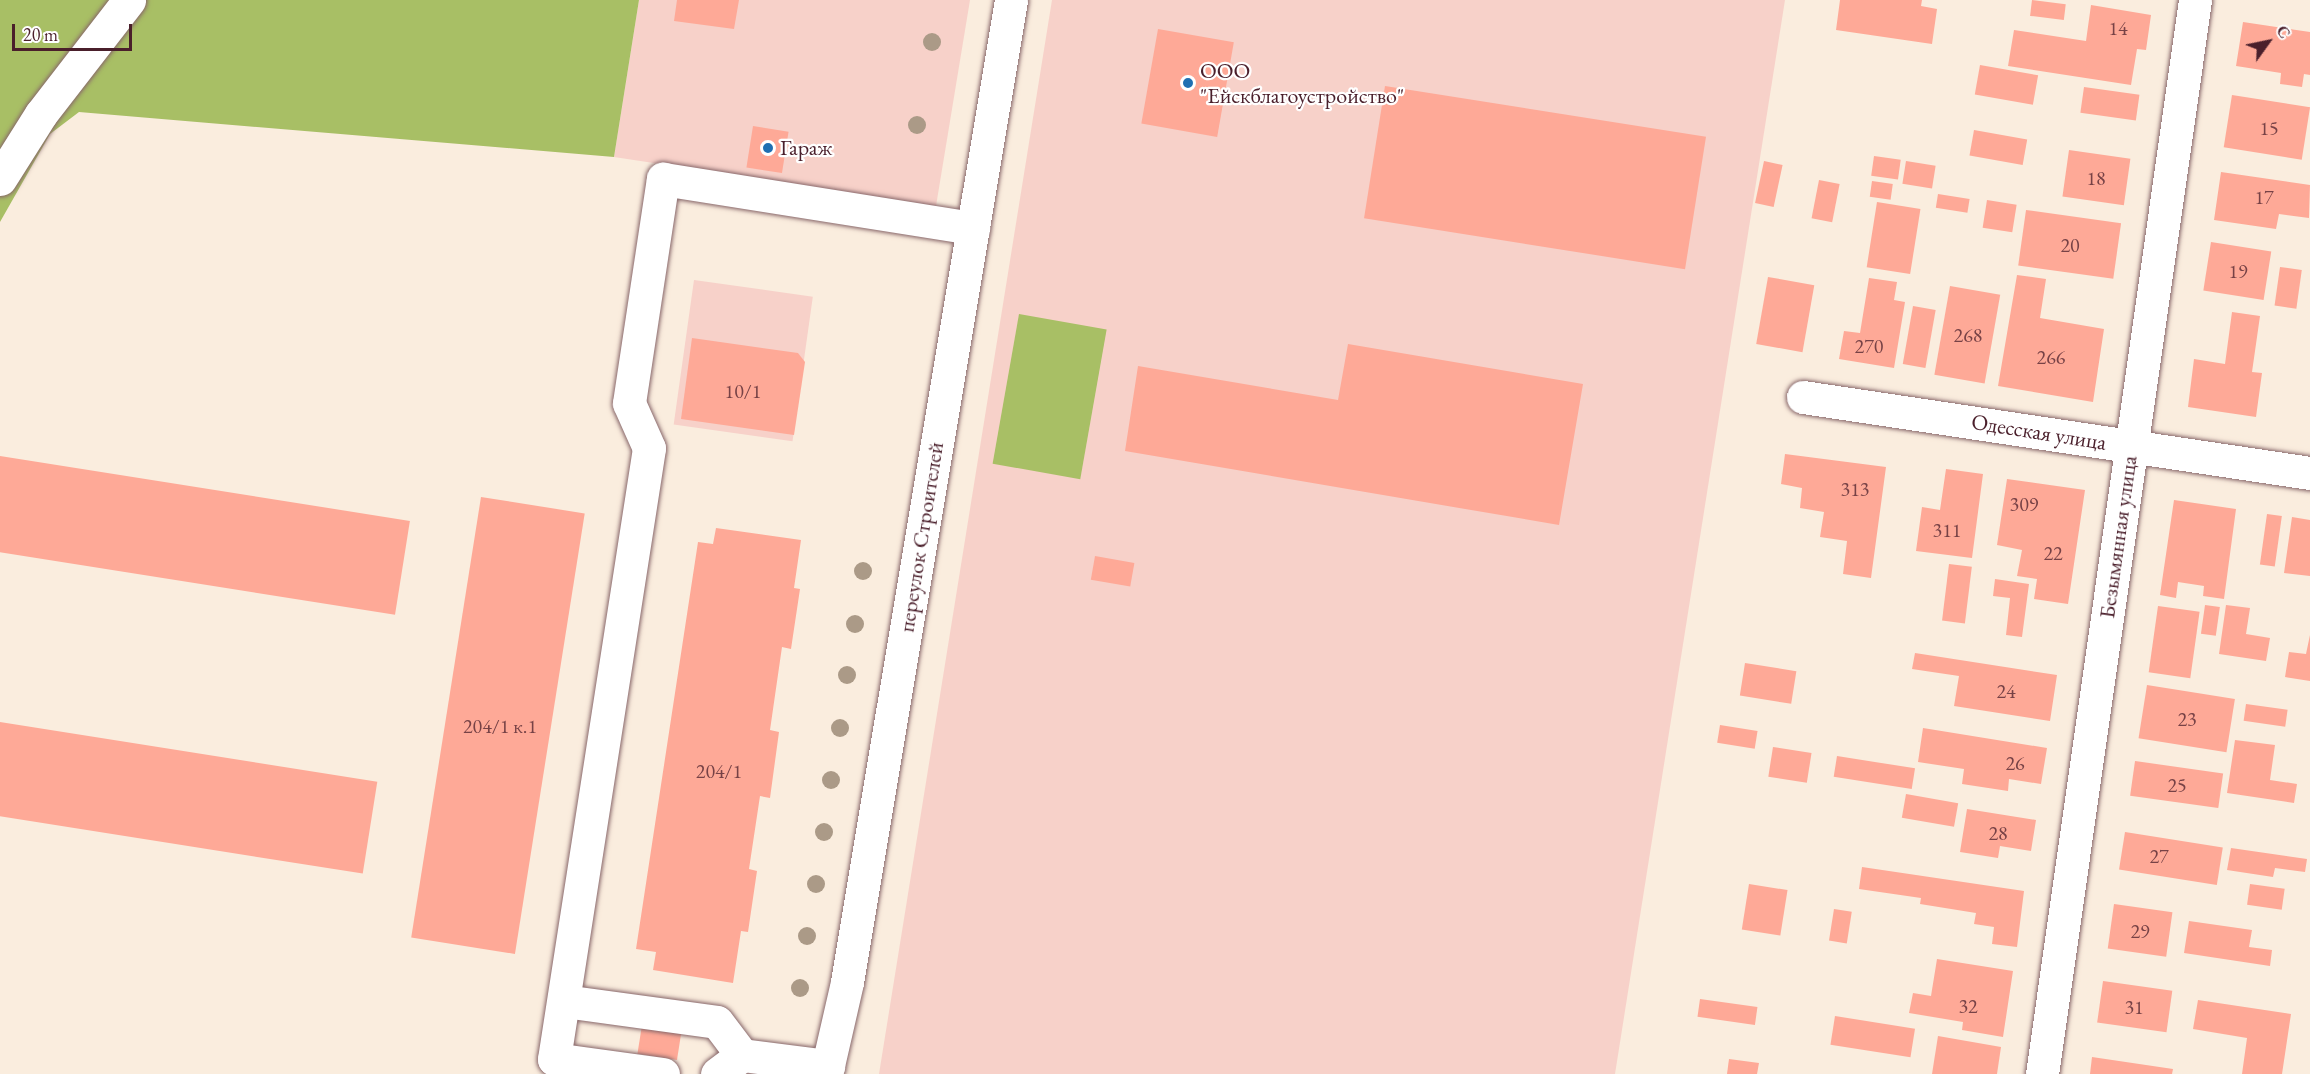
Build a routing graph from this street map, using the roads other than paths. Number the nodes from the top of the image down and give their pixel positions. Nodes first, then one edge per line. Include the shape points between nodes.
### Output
1 (129, 0) edge
2 (1011, 0) edge
3 (2195, 0) edge
4 (0, 179) edge
5 (972, 228) junction
6 (1803, 397) dead end
7 (2131, 446) junction
8 (2310, 473) edge
9 (564, 1001) junction
10 (729, 1065) edge
11 (827, 1070) edge
12 (663, 1074) edge
13 (2042, 1074) edge

1 - 4 street via 41,114
2 - 5 street, переулок Строителей
3 - 7 street, Безымянная улица
5 - 9 street via 663,179 629,403 649,448
5 - 11 street, переулок Строителей via 847,982
6 - 7 street, Одесская улица
7 - 8 street, Одесская улица
7 - 13 street, Безымянная улица
9 - 10 street via 717,1022
9 - 12 street via 554,1059
10 - 11 street

